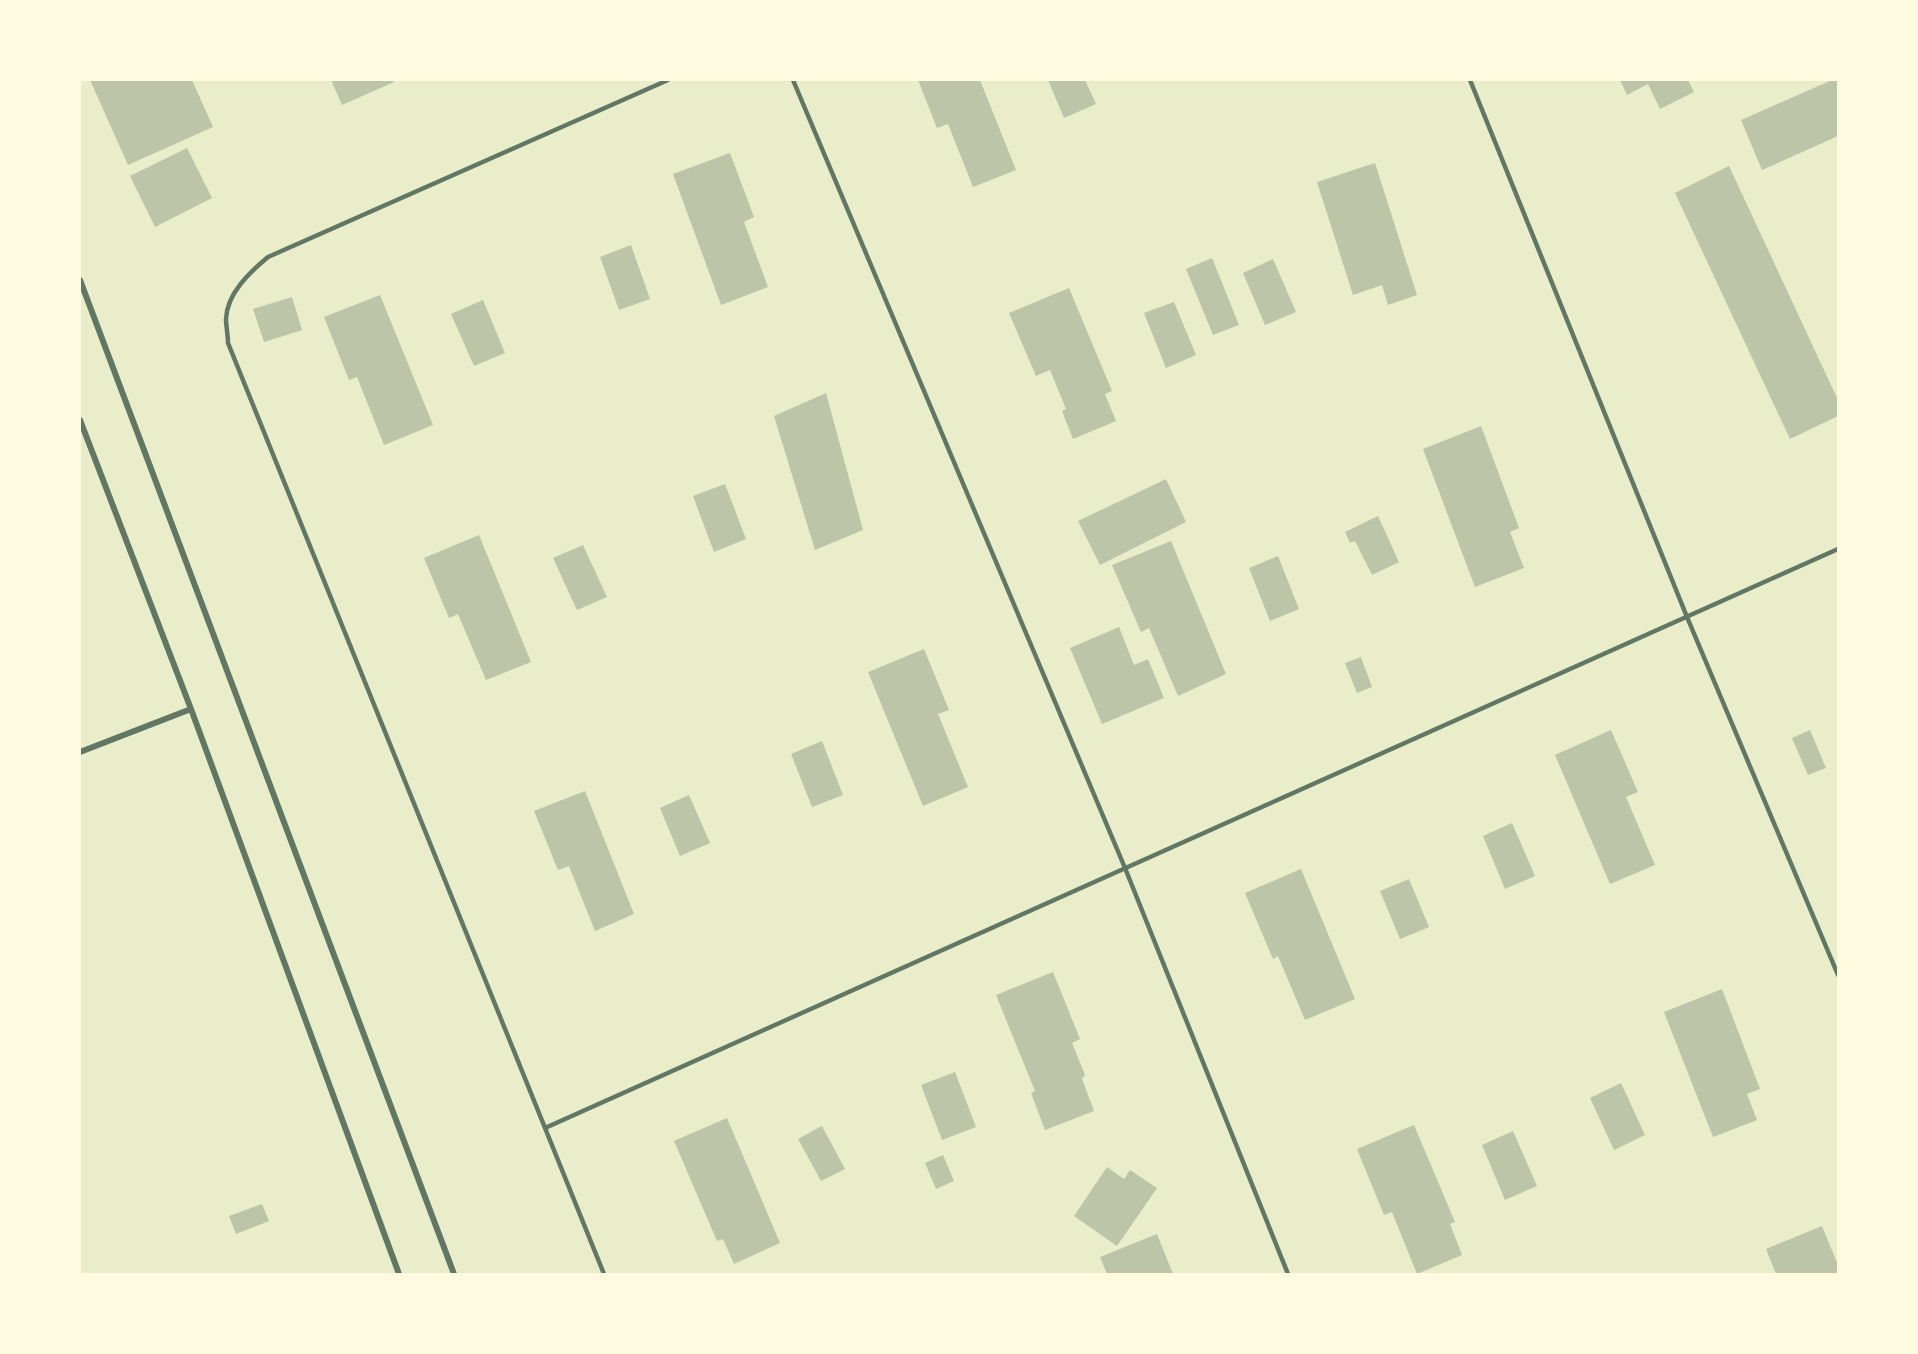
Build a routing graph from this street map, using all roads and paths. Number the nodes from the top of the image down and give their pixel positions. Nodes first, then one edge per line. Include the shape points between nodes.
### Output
1 (668, 80) edge
2 (793, 80) edge
3 (1470, 80) edge
4 (80, 280) edge
5 (80, 420) edge
6 (1839, 549) edge
7 (1687, 616) junction
8 (191, 709) junction
9 (80, 752) edge
10 (1125, 868) junction
11 (1839, 975) edge
12 (545, 1128) junction
13 (399, 1275) edge
14 (454, 1275) edge
15 (604, 1275) edge
16 (1288, 1275) edge

1 - 12 lane via 268,258 249,273 236,291 226,317 228,343
2 - 10 lane
3 - 7 lane
4 - 14 street
5 - 8 street
6 - 7 lane
7 - 10 lane
7 - 11 lane
8 - 9 street
8 - 13 street
10 - 12 lane
10 - 16 lane
12 - 15 lane

